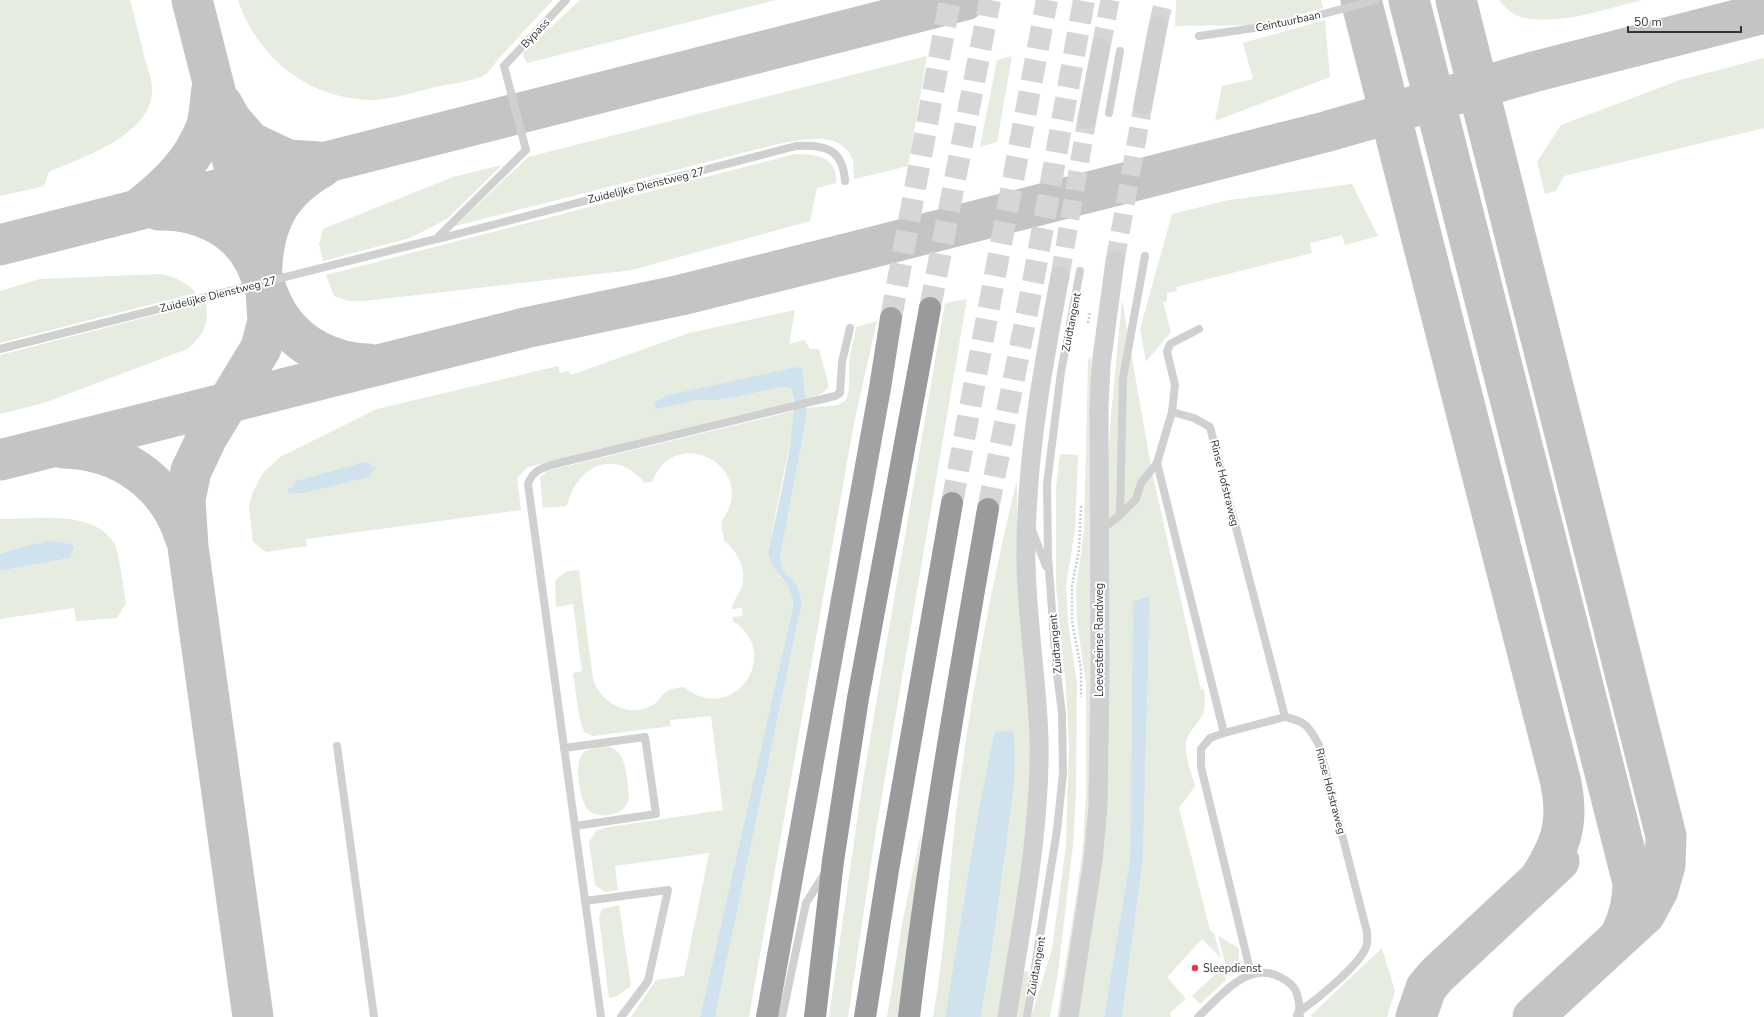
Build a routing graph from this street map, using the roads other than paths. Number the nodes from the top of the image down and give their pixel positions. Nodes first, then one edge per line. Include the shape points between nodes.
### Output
1 (566, 0) edge
2 (1376, 0) edge
3 (1158, 26) tunnel mouth
4 (1199, 36) dead end
5 (1101, 47) tunnel mouth
6 (1120, 50) dead end
7 (1142, 104) tunnel mouth
8 (1109, 113) dead end
9 (1087, 119) tunnel mouth
10 (845, 181) dead end
11 (436, 239) junction
12 (1145, 256) dead end
13 (1115, 261) tunnel mouth
14 (1080, 271) dead end
15 (1060, 276) tunnel mouth
16 (930, 308) tunnel mouth
17 (891, 318) tunnel mouth
18 (850, 328) dead end
19 (1199, 329) dead end
20 (0, 349) edge
21 (1172, 412) junction
22 (1157, 463) junction
23 (952, 503) tunnel mouth
24 (988, 509) tunnel mouth
25 (1120, 515) junction
26 (1028, 518) junction
27 (1098, 532) junction
28 (1050, 575) junction
29 (1285, 717) junction
30 (1224, 733) junction
31 (337, 746) dead end
32 (564, 748) junction
33 (575, 826) junction
34 (833, 861) junction
35 (585, 901) junction
36 (1251, 974) junction
37 (1298, 1015) edge
38 (374, 1017) edge
39 (601, 1017) edge
40 (621, 1017) edge
41 (767, 1017) edge
42 (782, 1017) edge
43 (815, 1017) edge
44 (865, 1017) edge
45 (909, 1017) edge
46 (1007, 1017) edge
47 (1027, 1017) edge
48 (1069, 1017) edge
49 (1198, 1017) edge

1 - 11 lane, Bypass via 504,66 526,150
2 - 4 lane, Ceintuurbaan via 1289,23
3 - 7 street
5 - 9 street
6 - 8 lane
10 - 11 lane, Zuidelijke Dienstweg 27 via 845,171 839,157 829,149 812,145 796,146
11 - 20 lane, Zuidelijke Dienstweg 27
12 - 25 lane via 1123,378
13 - 27 street, Loevesteinse Randweg via 1101,366
14 - 28 lane, Zuidtangent via 1061,372 1047,484
15 - 26 street via 1039,386 1030,464
16 - 34 highway via 858,698
17 - 41 highway
18 - 32 lane via 842,362 840,393 555,464 531,475 528,484
19 - 21 lane via 1170,344 1167,352 1175,385
21 - 22 lane
21 - 29 lane, Rinse Hofstraweg via 1194,418 1210,427
22 - 25 lane via 1141,483 1136,499
22 - 30 lane
23 - 44 highway
24 - 45 highway via 944,765 921,916
25 - 27 lane
26 - 28 lane
26 - 46 street via 1028,613 1039,738 1036,816 1030,878
27 - 48 street, Loevesteinse Randweg via 1098,806 1094,860
28 - 47 lane, Zuidtangent via 1062,713 1063,773 1058,830
29 - 30 lane
29 - 37 lane, Rinse Hofstraweg via 1300,720 1319,745 1367,932 1367,946 1361,958
30 - 36 lane via 1210,738 1201,749 1201,767
31 - 38 lane
32 - 33 lane
32 - 33 lane via 645,737 656,814
33 - 35 lane
34 - 42 lane via 806,903
34 - 43 highway
35 - 39 lane
35 - 40 lane via 668,890 648,981
36 - 37 lane via 1274,974 1287,980 1295,989
36 - 49 lane via 1237,981

